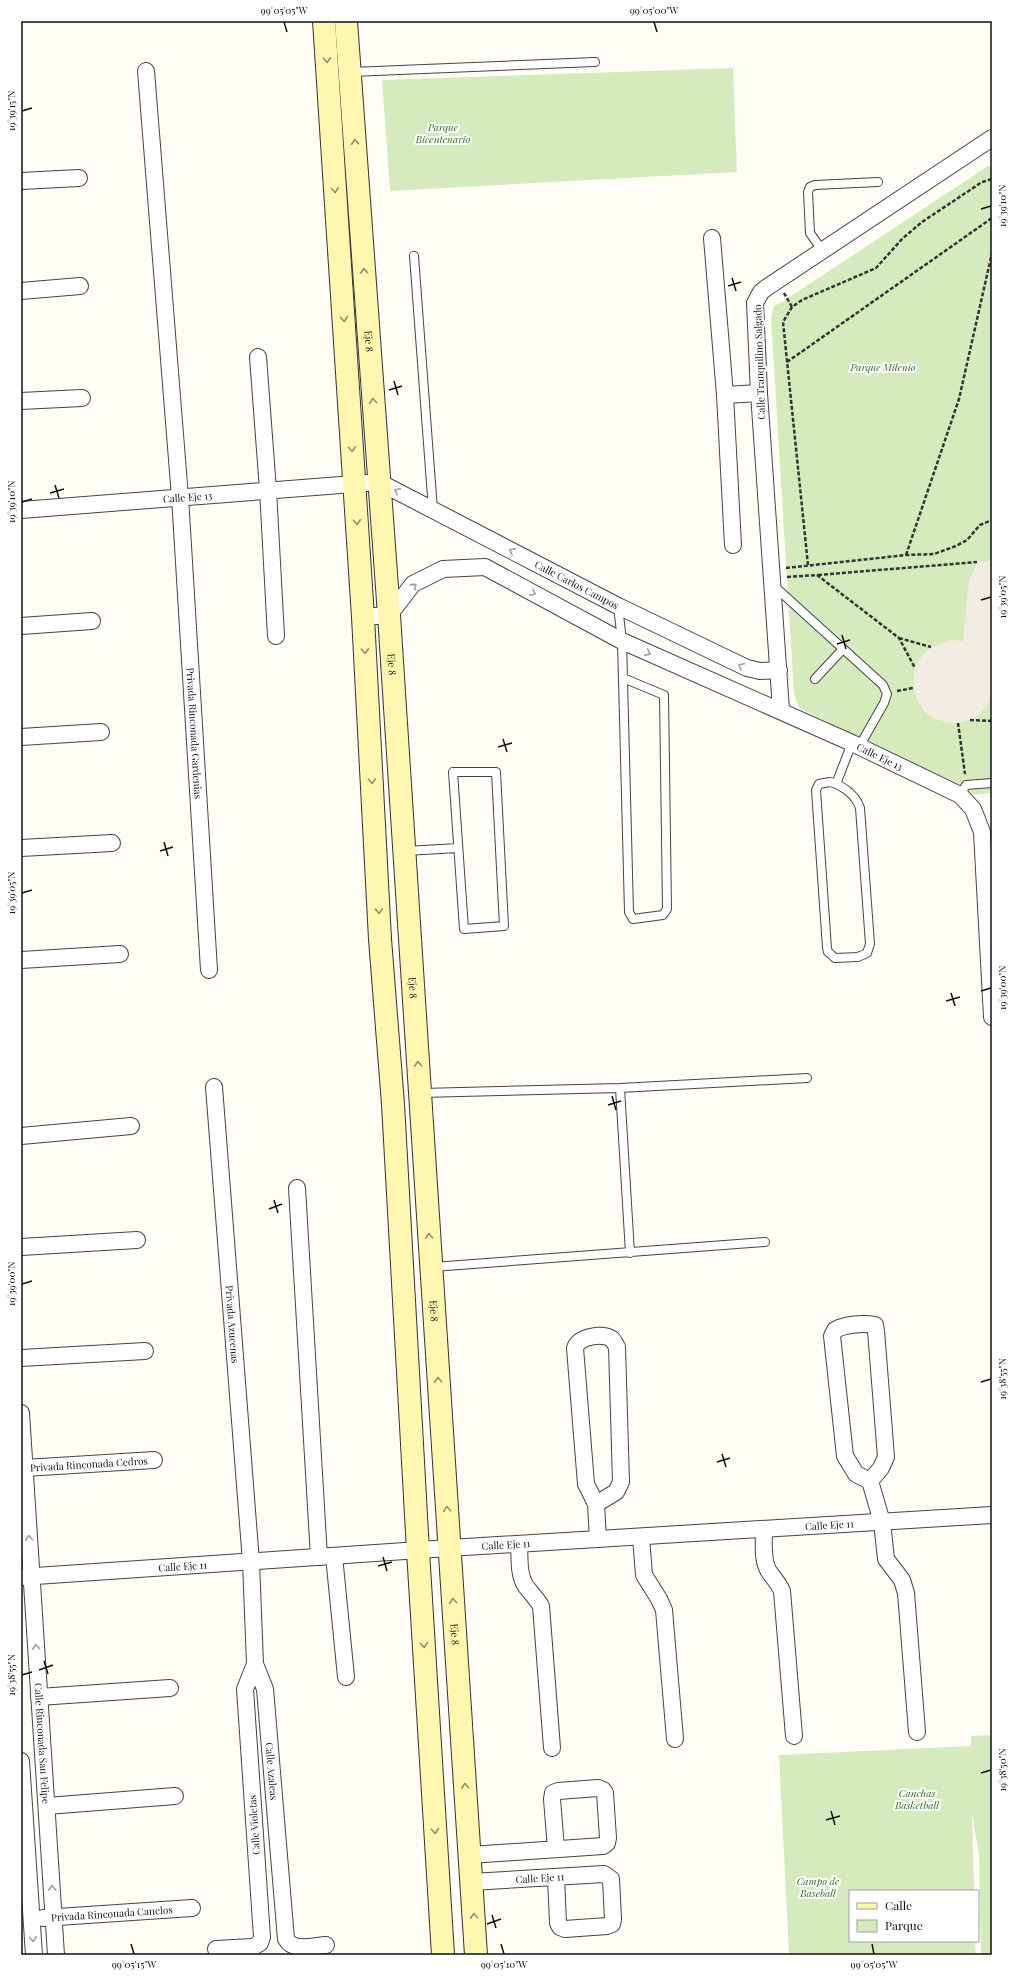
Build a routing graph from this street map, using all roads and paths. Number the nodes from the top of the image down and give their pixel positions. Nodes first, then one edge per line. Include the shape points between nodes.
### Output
1 (324, 21) edge
2 (346, 21) edge
3 (595, 62) dead end
4 (146, 71) dead end
5 (350, 73) junction
6 (991, 140) edge
7 (79, 178) dead end
8 (992, 179) edge
9 (21, 181) edge
10 (878, 182) dead end
11 (992, 218) edge
12 (712, 238) dead end
13 (822, 250) junction
14 (992, 253) edge
15 (414, 256) dead end
16 (80, 286) dead end
17 (21, 291) edge
18 (258, 357) dead end
19 (787, 362) junction
20 (759, 392) junction
21 (725, 395) junction
22 (82, 398) dead end
23 (21, 401) edge
24 (379, 482) junction
25 (354, 483) junction
26 (268, 490) junction
27 (180, 496) junction
28 (21, 510) edge
29 (433, 510) junction
30 (992, 520) edge
31 (733, 545) dead end
32 (906, 555) junction
33 (977, 562) dead end
34 (808, 565) junction
35 (817, 575) junction
36 (773, 578) junction
37 (618, 606) junction
38 (389, 615) junction
39 (363, 617) junction
40 (92, 621) dead end
41 (21, 626) edge
42 (276, 636) dead end
43 (899, 638) junction
44 (622, 641) junction
45 (931, 647) dead end
46 (843, 649) junction
47 (915, 668) dead end
48 (779, 670) junction
49 (623, 678) junction
50 (815, 679) dead end
51 (781, 710) junction
52 (970, 720) dead end
53 (992, 721) edge
54 (958, 723) dead end
55 (101, 732) dead end
56 (21, 737) edge
57 (855, 745) junction
58 (992, 783) edge
59 (836, 784) junction
60 (963, 790) junction
61 (112, 843) dead end
62 (21, 848) edge
63 (458, 848) junction
64 (404, 851) junction
65 (120, 954) dead end
66 (21, 960) edge
67 (209, 970) dead end
68 (992, 1017) edge
69 (807, 1078) dead end
70 (214, 1087) dead end
71 (620, 1088) junction
72 (420, 1093) junction
73 (131, 1126) dead end
74 (21, 1136) edge
75 (297, 1188) dead end
76 (136, 1240) dead end
77 (765, 1242) dead end
78 (21, 1247) edge
79 (630, 1253) junction
80 (431, 1267) junction
81 (145, 1351) dead end
82 (21, 1358) edge
83 (21, 1413) edge
84 (154, 1460) dead end
85 (24, 1468) junction
86 (870, 1481) junction
87 (596, 1504) junction
88 (992, 1515) edge
89 (882, 1522) junction
90 (764, 1529) junction
91 (641, 1537) junction
92 (598, 1539) junction
93 (519, 1544) junction
94 (449, 1548) junction
95 (418, 1551) junction
96 (327, 1557) junction
97 (251, 1562) junction
98 (26, 1577) edge
99 (255, 1664) junction
100 (346, 1677) dead end
101 (170, 1688) dead end
102 (39, 1697) junction
103 (917, 1732) dead end
104 (794, 1736) dead end
105 (675, 1739) dead end
106 (552, 1748) dead end
107 (21, 1761) edge
108 (175, 1796) dead end
109 (47, 1806) junction
110 (556, 1849) junction
111 (470, 1855) junction
112 (556, 1877) junction
113 (471, 1882) junction
114 (192, 1908) dead end
115 (54, 1917) junction
116 (32, 1919) junction
117 (326, 1945) dead end
118 (216, 1949) dead end
119 (34, 1955) edge
120 (56, 1955) edge
121 (443, 1955) edge
122 (476, 1955) edge

1 -> 25 main road
2 - 5 main road, Eje 8
3 - 5 lane
4 - 27 street, Privada Rinconada Gardenias
24 -> 5 main road, Eje 8
6 - 13 street, Calle Tranquilino Salgado
7 - 9 street
8 - 19 path via 982,182 922,222 902,239 876,268 802,300 792,307 783,322
10 - 13 lane via 810,187 810,233
11 - 19 path
12 - 21 street
13 - 20 street, Calle Tranquilino Salgado via 766,288 758,297 755,310
14 - 32 path via 959,399
15 - 29 lane
16 - 17 street
18 - 26 street
19 - 34 path
20 - 21 street
20 - 36 street, Calle Tranquilino Salgado
21 - 31 street
22 - 23 street
24 - 25 street, Calle Eje 13
29 -> 24 street, Calle Carlos Campos
24 - 38 main road, Eje 8
25 - 26 street, Calle Eje 13
25 -> 39 main road
26 - 27 street, Calle Eje 13
26 - 42 street
27 - 28 street, Calle Eje 13
27 - 67 street, Privada Rinconada Gardenias
37 -> 29 street, Calle Carlos Campos
30 - 32 path via 980,525 967,540 956,546 934,554
32 - 34 path
33 - 35 path
34 - 36 path
35 - 36 path
35 - 43 path
36 - 46 lane
36 - 48 street, Calle Tranquilino Salgado
37 - 44 lane
48 -> 37 street, Calle Carlos Campos via 760,671 747,668
38 - 39 street
38 -> 44 street via 413,584 443,569 485,567
38 - 64 main road, Eje 8
39 -> 95 main road
40 - 41 street
43 - 45 path
43 - 47 path
44 - 49 lane
44 -> 51 street
46 - 50 lane
46 - 57 lane via 883,685 887,694 884,703
48 - 51 street, Calle Tranquilino Salgado
49 - 49 lane via 629,912 633,919 663,915 667,909 664,695
51 - 57 street, Calle Eje 13
52 - 53 path
54 - 60 path
55 - 56 street
57 - 59 lane
57 - 60 street, Calle Eje 13
58 - 60 lane
59 - 59 lane via 822,782 816,790 827,948 831,956 840,959 863,956 870,944 859,806
60 - 68 street, Calle Eje 13 via 974,809 982,832
61 - 62 street
63 - 63 lane via 464,929 504,926 496,772 453,772
63 - 64 lane
72 -> 64 main road, Eje 8
65 - 66 street
69 - 71 lane
70 - 97 street, Privada Azucenas
71 - 72 lane
71 - 79 lane
80 -> 72 main road, Eje 8
73 - 74 street
75 - 96 street
76 - 78 street
77 - 79 lane
79 - 80 lane
94 -> 80 main road, Eje 8
81 - 82 street
83 - 85 street, Calle Rinconada San Felipe
84 - 85 street, Privada Rinconada Cedros
98 -> 85 street, Calle Rinconada San Felipe
86 - 86 street via 856,1474 844,1456 832,1336 839,1327 875,1325 886,1457
86 - 89 street
87 - 87 street via 586,1484 575,1348 582,1338 606,1337 613,1340 617,1347 620,1482 616,1492
87 - 92 street
88 - 89 street, Calle Eje 11
89 - 90 street, Calle Eje 11
89 - 103 street via 886,1559 902,1580 906,1593
90 - 91 street, Calle Eje 11
90 - 104 street via 765,1562 782,1591
91 - 92 street, Calle Eje 11
91 - 105 street via 644,1575 664,1610
92 - 93 street, Calle Eje 11
93 - 94 street, Calle Eje 11
93 - 106 street via 520,1576 541,1606
94 - 95 street, Calle Eje 11
111 -> 94 main road, Eje 8
95 - 96 street, Calle Eje 11
95 -> 121 main road
96 - 97 street, Calle Eje 11
96 - 100 street
97 - 98 street, Calle Eje 11
97 - 99 street, Calle Azaleas
102 -> 98 street, Calle Rinconada San Felipe
99 - 117 street, Calle Azaleas via 265,1689 286,1939 295,1947
99 - 118 street, Calle Violetas via 245,1689 262,1936 260,1943 253,1947
101 - 102 street
102 - 109 street, Calle Rinconada San Felipe
107 - 116 street
108 - 109 street
115 -> 109 street, Calle Rinconada San Felipe
110 - 110 street via 603,1846 607,1843 603,1790 598,1788 553,1793
110 - 111 street
111 - 113 main road, Eje 8
112 - 112 street, Calle Eje 11 via 608,1875 611,1879 614,1919 612,1924 560,1928
112 - 113 street, Calle Eje 11
122 -> 113 main road, Eje 8
114 - 115 street, Privada Rinconada Canelos
115 - 116 street, Privada Rinconada Canelos
115 - 120 street, Calle Rinconada San Felipe
116 -> 119 street

